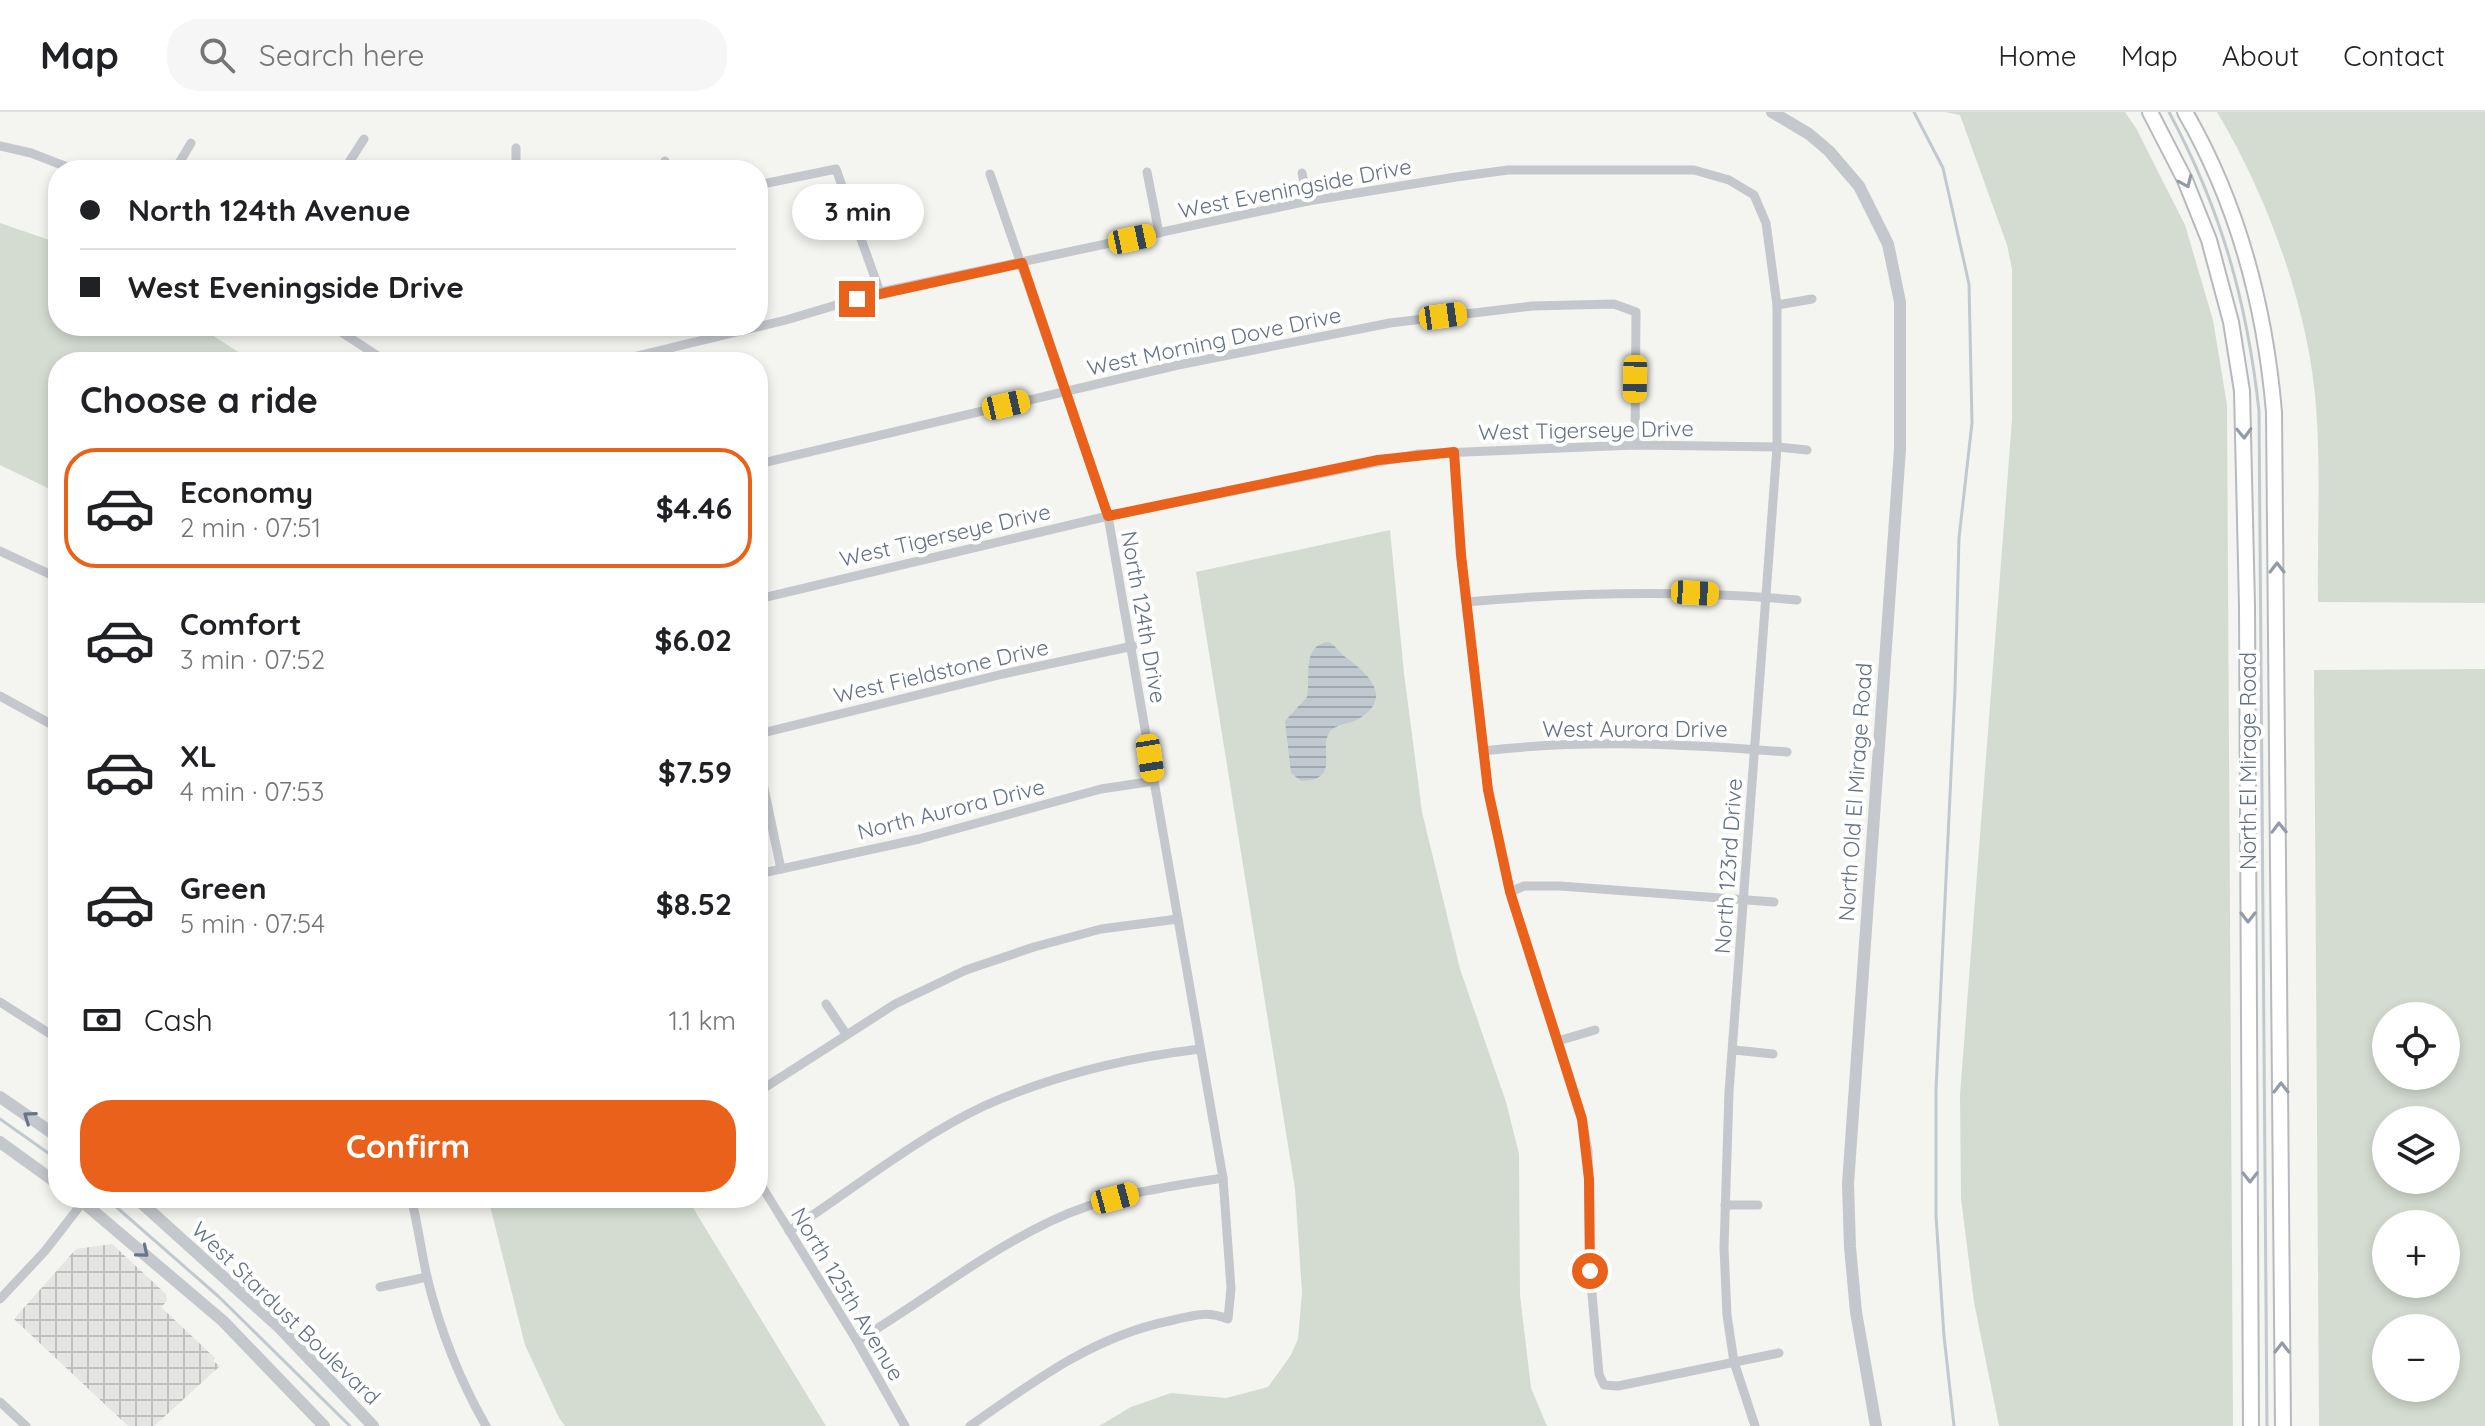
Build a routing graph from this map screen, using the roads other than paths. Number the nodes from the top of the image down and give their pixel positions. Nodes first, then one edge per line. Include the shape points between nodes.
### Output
1 (1772, 112) edge
2 (2150, 112) edge
3 (2185, 112) edge
4 (364, 139) dead end
5 (191, 143) dead end
6 (0, 146) edge
7 (516, 148) dead end
8 (49, 160) edge
9 (181, 160) edge
10 (350, 160) edge
11 (516, 160) edge
12 (1147, 172) dead end
13 (1302, 173) dead end
14 (990, 174) dead end
15 (768, 183) edge
16 (1754, 195) joint
17 (1308, 201) junction
18 (1159, 233) junction
19 (1022, 263) junction
20 (880, 292) junction
21 (1812, 299) dead end
22 (1777, 305) junction
23 (768, 324) edge
24 (347, 336) edge
25 (720, 336) edge
26 (372, 352) edge
27 (653, 352) edge
28 (1066, 391) junction
29 (1635, 445) junction
30 (1777, 447) junction
31 (1807, 450) dead end
32 (1454, 452) junction
33 (768, 462) edge
34 (1108, 516) junction
35 (0, 551) edge
36 (48, 573) edge
37 (768, 597) edge
38 (1765, 597) junction
39 (1797, 600) dead end
40 (1466, 602) junction
41 (1133, 646) junction
42 (0, 696) edge
43 (48, 722) edge
44 (768, 732) edge
45 (1754, 749) junction
46 (1483, 751) junction
47 (1787, 752) dead end
48 (1154, 781) junction
49 (768, 807) edge
50 (781, 869) junction
51 (768, 872) edge
52 (1510, 892) junction
53 (1743, 900) junction
54 (1774, 902) dead end
55 (1178, 919) junction
56 (0, 1002) edge
57 (826, 1004) dead end
58 (1595, 1030) dead end
59 (48, 1033) edge
60 (846, 1034) junction
61 (1558, 1041) junction
62 (1200, 1049) junction
63 (1734, 1050) junction
64 (1773, 1054) dead end
65 (768, 1085) edge
66 (0, 1097) edge
67 (48, 1130) edge
68 (0, 1142) edge
69 (48, 1177) edge
70 (1223, 1178) junction
71 (768, 1196) edge
72 (1725, 1205) junction
73 (1758, 1205) dead end
74 (76, 1208) edge
75 (92, 1208) edge
76 (147, 1208) edge
77 (413, 1208) edge
78 (789, 1231) junction
79 (427, 1277) junction
80 (380, 1287) dead end
81 (0, 1299) edge
82 (857, 1341) junction
83 (1779, 1353) dead end
84 (1734, 1362) junction
85 (0, 1402) edge
86 (26, 1426) edge
87 (324, 1426) edge
88 (373, 1426) edge
89 (486, 1426) edge
90 (905, 1426) edge
91 (970, 1426) edge
92 (1755, 1426) edge
93 (1876, 1426) edge
94 (2251, 1426) edge
95 (2283, 1426) edge

1 - 93 street, North Old El Mirage Road via 1809,134 1848,171 1875,212 1896,273 1902,334 1900,449 1848,1184 1856,1312
2 -> 94 main road, North El Mirage Road via 2197,206 2221,277 2243,404
95 -> 3 main road, North El Mirage Road via 2274,412 2266,340 2248,259
4 - 10 street
5 - 9 street
6 - 8 street
7 - 11 street
12 - 18 street
13 - 17 street
14 - 19 street, North 124th Drive
15 - 20 street via 836,169
16 - 17 street, West Eveningside Drive via 1729,180 1694,170 1552,169 1508,170
16 - 22 street, North 123rd Drive via 1766,223
17 - 18 street, West Eveningside Drive
18 - 19 street, West Eveningside Drive
19 - 20 street, West Eveningside Drive
19 - 28 street, North 124th Drive
20 - 23 street, West Eveningside Drive
21 - 22 street
22 - 30 street, North 123rd Drive
24 - 26 street
25 - 27 street, West Eveningside Drive
28 - 29 street, West Morning Dove Drive via 1390,323 1532,306 1614,304 1636,312
28 - 33 street, West Morning Dove Drive
28 - 34 street, North 124th Drive
29 - 30 street, West Tigerseye Drive
29 - 32 street, West Tigerseye Drive
30 - 31 street, West Tigerseye Drive
30 - 38 street, North 123rd Drive
32 - 34 street, West Tigerseye Drive via 1378,460
32 - 40 street
34 - 37 street, West Tigerseye Drive
34 - 41 street, North 124th Drive
35 - 36 street
38 - 39 street
38 - 40 street via 1583,593
38 - 45 street, North 123rd Drive
40 - 46 street
41 - 44 street, West Fieldstone Drive
41 - 48 street, North 124th Drive
42 - 43 street
45 - 46 street, West Aurora Drive via 1617,743
45 - 47 street, West Aurora Drive
45 - 53 street, North 123rd Drive
46 - 52 street
48 - 50 street, North Aurora Drive via 1101,789 919,839
48 - 55 street, North 124th Drive
49 - 50 street
50 - 51 street, North Aurora Drive
52 - 53 street via 1524,886 1560,886
52 - 61 street
53 - 54 street
53 - 63 street, North 123rd Drive
55 - 60 street via 1101,929 1020,951 966,970
55 - 62 street, North 124th Drive
56 - 59 street
57 - 60 street
58 - 61 street
60 - 65 street
61 - 84 street via 1588,1151 1593,1326 1604,1385
62 - 70 street, North 124th Drive
62 - 78 street via 1125,1059 1052,1078 981,1108
63 - 64 street
63 - 72 street, North 123rd Drive
67 -> 66 street
68 - 69 street
70 - 82 street via 1142,1191 1052,1220
70 - 91 street, North 124th Drive via 1231,1288 1228,1319 1210,1312 1101,1342
71 - 78 street, North 125th Avenue
72 - 73 street
72 - 84 street, North 123rd Drive via 1727,1315
74 - 81 street
75 -> 87 street via 223,1321
76 - 88 street, West Stardust Boulevard via 280,1328
77 - 79 street
78 - 82 street, North 125th Avenue
79 - 80 street
79 - 89 street via 465,1390
82 - 90 street, North 125th Avenue
83 - 84 street
84 - 92 street, North 123rd Drive
85 - 86 street

